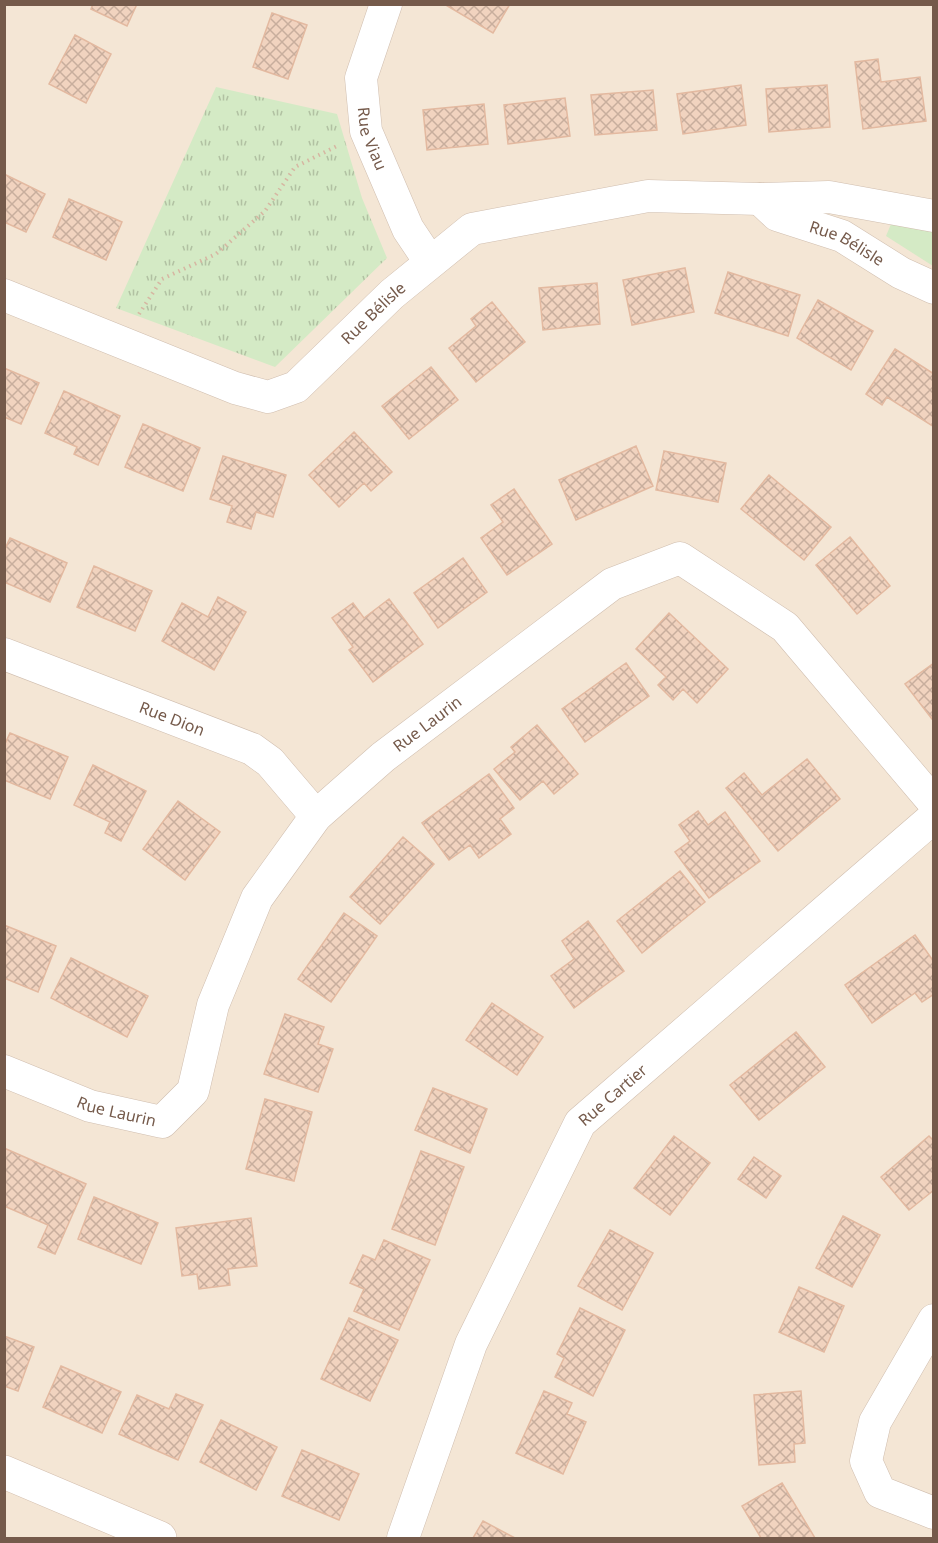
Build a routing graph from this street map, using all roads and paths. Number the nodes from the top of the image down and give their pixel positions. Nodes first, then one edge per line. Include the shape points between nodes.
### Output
1 (386, 4) edge
2 (366, 131) junction
3 (760, 199) junction
4 (933, 216) edge
5 (430, 262) junction
6 (933, 288) edge
7 (4, 295) edge
8 (121, 342) junction
9 (4, 654) edge
10 (933, 803) edge
11 (316, 816) junction
12 (933, 818) edge
13 (4, 1071) edge
14 (933, 1320) edge
15 (4, 1472) edge
16 (933, 1513) edge
17 (160, 1539) edge
18 (403, 1539) edge

1 - 2 street, Rue Viau via 361,78
2 - 5 street, Rue Viau via 408,229
2 - 8 path via 296,167 265,211 216,254 162,279
3 - 4 street, Rue Bélisle via 829,197
3 - 5 street, Rue Bélisle via 648,196 472,229
3 - 6 street, Rue Bélisle via 777,215 842,236
5 - 8 street, Rue Bélisle via 296,387 268,397 235,388
7 - 8 street, Rue Bélisle
9 - 11 street, Rue Dion via 252,749 270,762
10 - 11 street, Rue Laurin via 785,627 680,558 612,584 383,757
11 - 13 street, Rue Laurin via 257,898 213,1005 193,1091 162,1122 90,1106
12 - 18 street, Rue Cartier via 580,1123 471,1344
14 - 16 street via 875,1422 866,1461 880,1492
15 - 17 street

